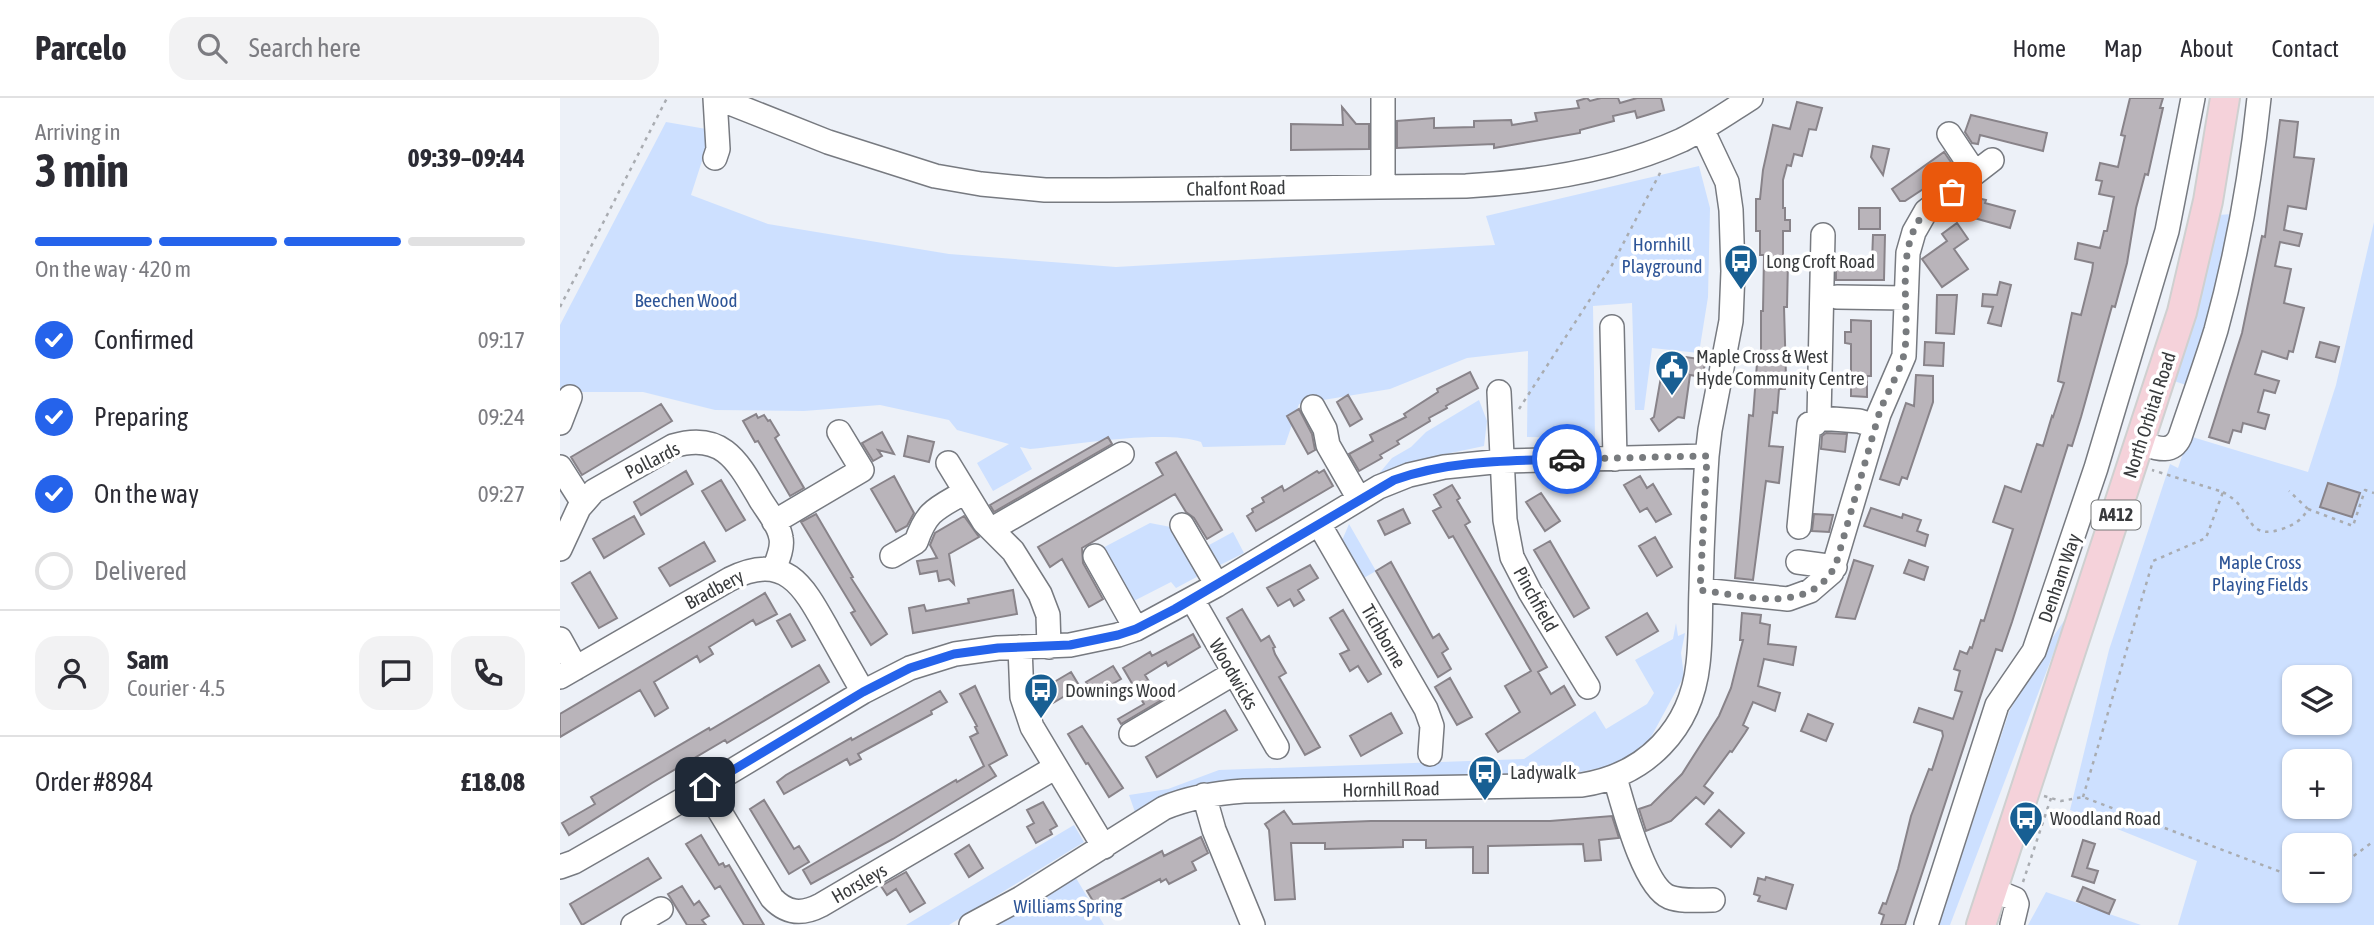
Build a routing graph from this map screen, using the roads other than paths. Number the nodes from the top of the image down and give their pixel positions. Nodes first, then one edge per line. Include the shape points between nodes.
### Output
1 (716, 98) edge
2 (1383, 98) edge
3 (1751, 98) edge
4 (2193, 98) edge
5 (2225, 98) edge
6 (2259, 98) edge
7 (1702, 129) junction
8 (1949, 134) dead end
9 (722, 154) dead end
10 (1383, 186) junction
11 (1823, 235) dead end
12 (1837, 297) dead end
13 (1906, 298) junction
14 (1612, 327) dead end
15 (1499, 393) dead end
16 (570, 397) dead end
17 (1313, 407) dead end
18 (1819, 418) junction
19 (560, 423) edge
20 (1875, 426) junction
21 (839, 432) dead end
22 (1122, 454) dead end
23 (1707, 456) junction
24 (1615, 458) junction
25 (1503, 461) junction
26 (2134, 462) junction
27 (948, 463) dead end
28 (560, 467) edge
29 (2096, 468) junction
30 (965, 492) junction
31 (1359, 499) junction
32 (583, 503) junction
33 (774, 522) junction
34 (1319, 524) junction
35 (1182, 525) dead end
36 (1799, 527) dead end
37 (992, 529) junction
38 (560, 549) edge
39 (892, 555) dead end
40 (1095, 556) dead end
41 (1798, 562) dead end
42 (1835, 566) junction
43 (774, 569) junction
44 (1217, 585) junction
45 (1700, 590) junction
46 (1192, 600) junction
47 (1136, 629) junction
48 (560, 639) edge
49 (1020, 647) junction
50 (1049, 647) junction
51 (568, 673) edge
52 (1234, 673) junction
53 (1588, 687) dead end
54 (863, 692) junction
55 (1131, 734) dead end
56 (1277, 747) dead end
57 (1430, 754) dead end
58 (1056, 767) junction
59 (1615, 778) junction
60 (705, 787) junction
61 (1204, 795) junction
62 (1104, 847) junction
63 (560, 867) edge
64 (2004, 895) junction
65 (1713, 900) dead end
66 (662, 911) edge
67 (633, 925) edge
68 (971, 925) edge
69 (1253, 925) edge
70 (1926, 925) edge
71 (1981, 925) edge
72 (2012, 925) edge

1 - 9 street
1 - 10 street, Chalfont Road via 828,142 935,176 981,184 1045,190
2 - 10 street
3 - 7 street, Chalfont Road
4 - 29 street, Denham Way via 2167,231
5 - 26 main road, North Orbital Road / A412 via 2213,176 2182,312
6 - 26 street via 2226,288 2180,437 2174,446
7 - 10 street, Chalfont Road via 1665,147 1589,169 1490,185
7 - 23 street, Hornhill Road via 1727,182 1733,271 1731,321
8 - 13 street via 1984,166 1920,217 1908,253
11 - 18 street
12 - 13 street
13 - 20 street via 1903,356
14 - 24 street
15 - 25 street, Pinchfield
16 - 19 street
17 - 31 street via 1328,445
18 - 20 street
18 - 36 street via 1809,424
20 - 42 street
21 - 33 street via 862,470
22 - 37 street
23 - 24 street
23 - 45 street, Hornhill Road
24 - 25 street
25 - 31 street via 1416,473
25 - 53 street, Pinchfield via 1505,520 1512,557
26 - 29 street
26 - 64 main road, North Orbital Road / A412 via 2038,794
27 - 30 street
28 - 32 street
29 - 70 street, Denham Way via 2034,651 1997,705
30 - 37 street
30 - 39 street via 932,512 916,542
31 - 34 street
32 - 33 street, Pollards via 594,491 673,446 702,442 719,447 739,463
32 - 38 street, Pollards
33 - 43 street, Pollards via 781,542
34 - 44 street
34 - 57 street, Tichborne via 1426,709 1432,726
35 - 44 street
37 - 50 street via 1013,551 1040,594 1048,615
40 - 47 street
41 - 42 street
42 - 45 street via 1826,580 1788,599
43 - 51 street, Bradbery via 743,572
43 - 54 street via 803,588
44 - 46 street
45 - 59 street, Hornhill Road via 1698,664 1687,707 1667,739 1644,761
46 - 47 street
46 - 52 street, Woodwicks
47 - 50 street
48 - 51 street
49 - 50 street
49 - 54 street via 932,660
49 - 58 street via 1026,713
52 - 55 street
52 - 56 street, Woodwicks
54 - 60 street
58 - 60 street, Horsleys via 804,912 787,910 772,898
58 - 62 street
59 - 61 street, Hornhill Road via 1571,786
59 - 65 street via 1645,867 1662,894
60 - 63 street
61 - 62 street, Hornhill Road via 1164,808
61 - 69 street
62 - 68 street, Hornhill Road
64 - 71 main road, North Orbital Road / A412
64 - 72 street via 2017,904
66 - 67 street

